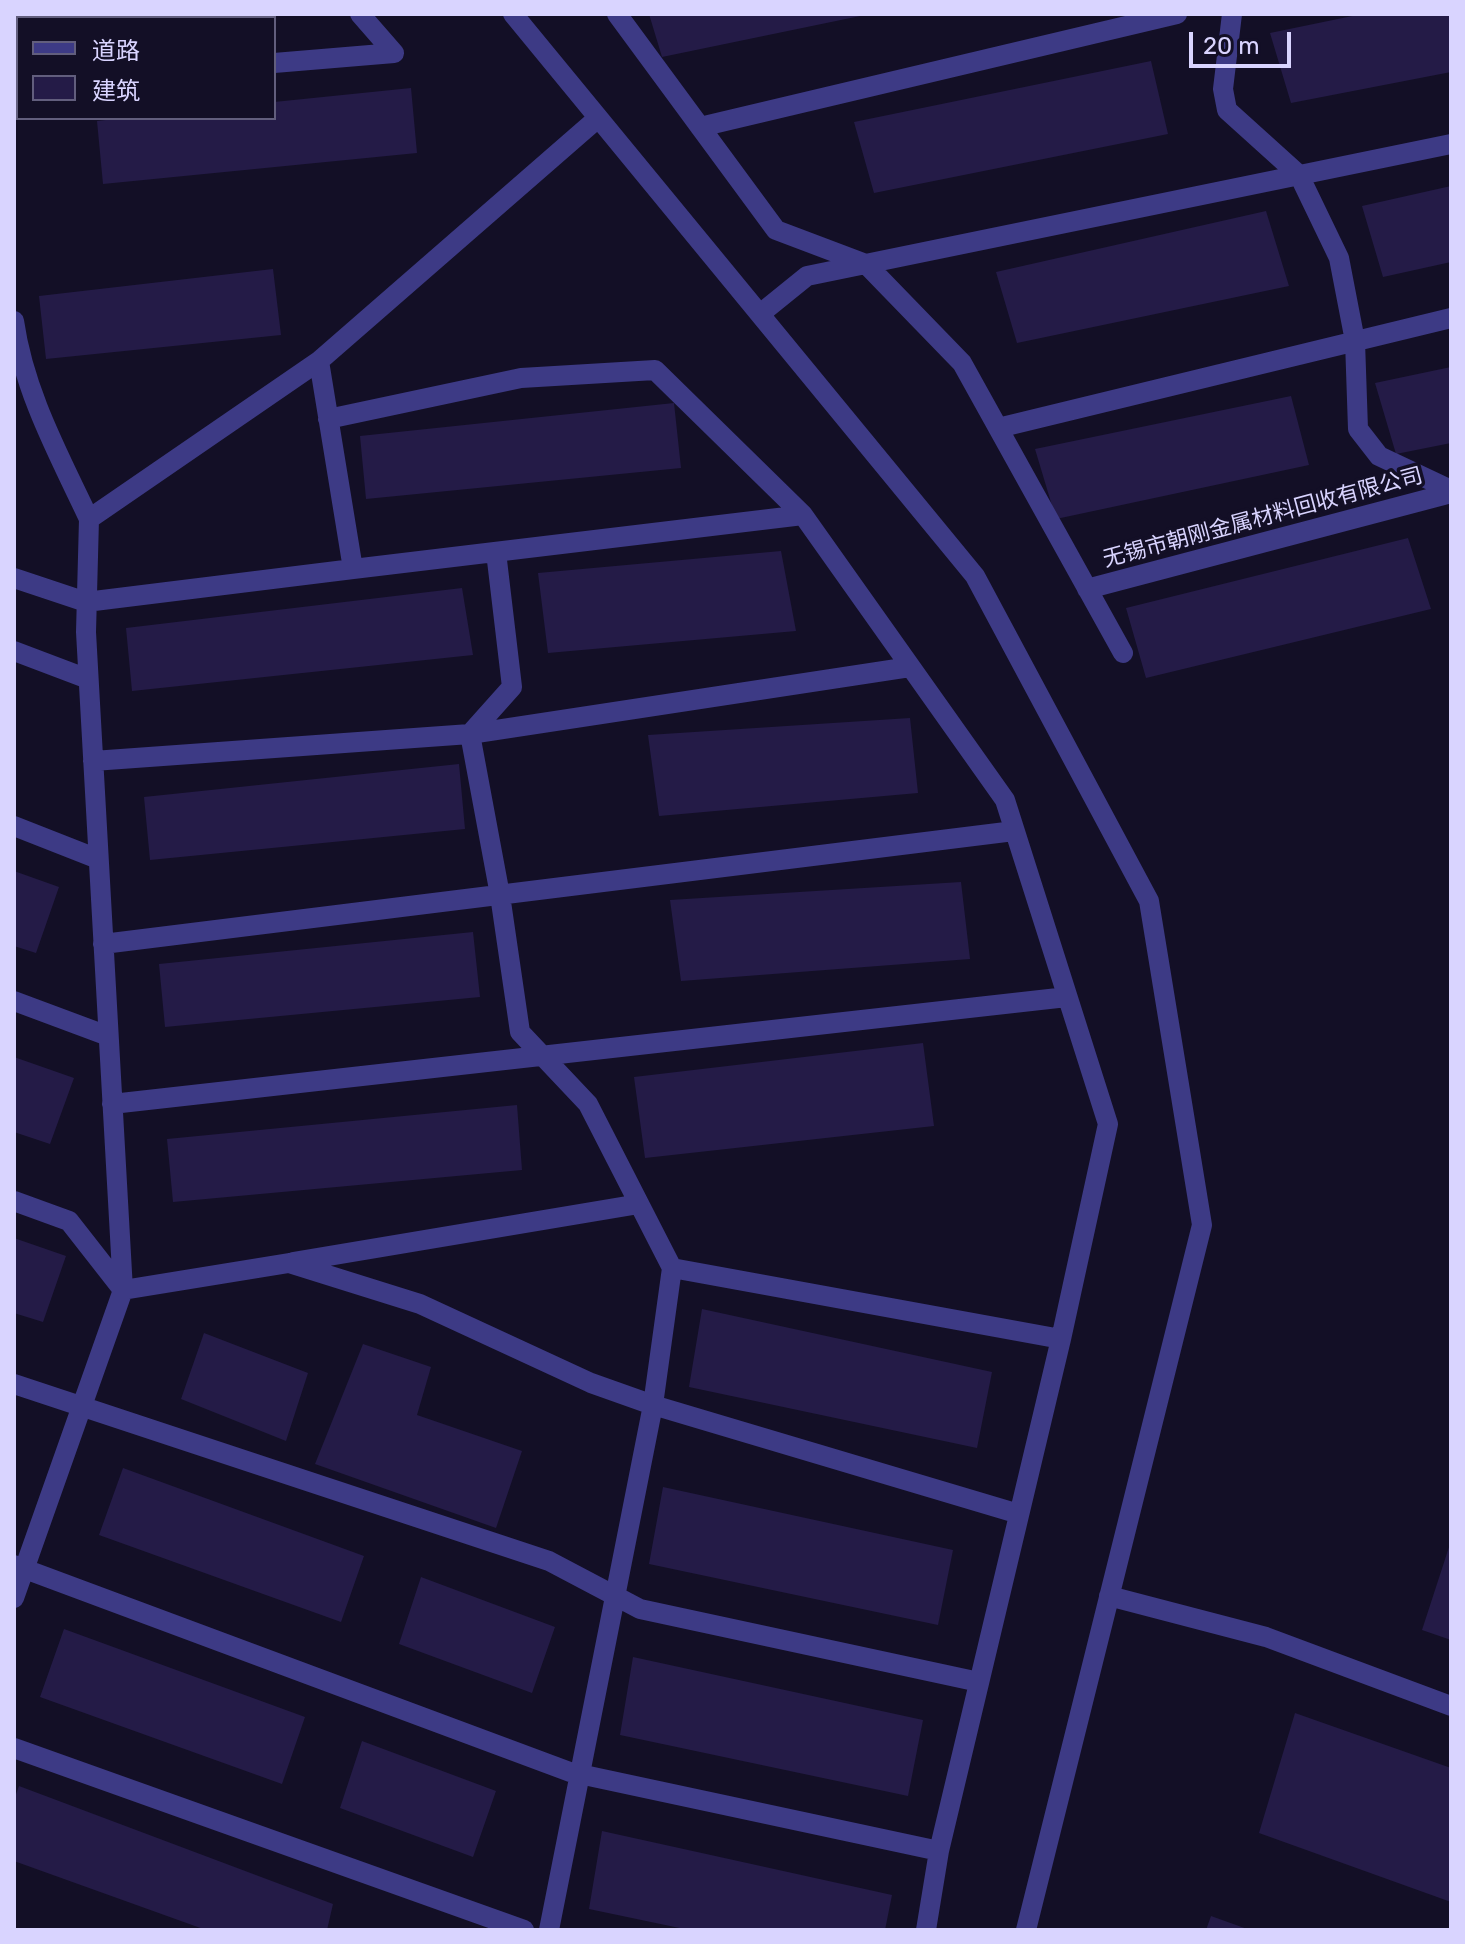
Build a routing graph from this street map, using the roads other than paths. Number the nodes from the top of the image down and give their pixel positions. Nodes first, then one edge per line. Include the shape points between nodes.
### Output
1 (360, 14) edge
2 (513, 14) edge
3 (617, 14) edge
4 (1177, 14) edge
5 (1232, 14) edge
6 (276, 63) edge
7 (598, 118) junction
8 (700, 127) junction
9 (1451, 144) edge
10 (1299, 175) junction
11 (866, 264) junction
12 (760, 314) junction
13 (1451, 318) edge
14 (14, 321) edge
15 (1355, 341) junction
16 (319, 361) junction
17 (328, 419) junction
18 (998, 428) junction
19 (1451, 492) edge
20 (803, 515) junction
21 (89, 519) junction
22 (496, 552) junction
23 (353, 569) junction
24 (14, 578) edge
25 (1087, 589) junction
26 (86, 602) junction
27 (14, 651) edge
28 (1123, 653) dead end
29 (910, 667) junction
30 (88, 679) junction
31 (470, 734) junction
32 (93, 761) junction
33 (14, 826) edge
34 (1014, 831) junction
35 (98, 859) junction
36 (500, 895) junction
37 (103, 944) junction
38 (1067, 997) junction
39 (14, 1001) edge
40 (108, 1036) junction
41 (543, 1055) junction
42 (112, 1104) junction
43 (14, 1201) edge
44 (639, 1204) junction
45 (289, 1263) junction
46 (672, 1268) junction
47 (123, 1290) junction
48 (1061, 1339) junction
49 (14, 1384) edge
50 (82, 1405) junction
51 (653, 1405) junction
52 (1019, 1514) junction
53 (19, 1567) edge
54 (615, 1596) junction
55 (1109, 1596) junction
56 (14, 1598) edge
57 (979, 1682) junction
58 (1451, 1706) edge
59 (14, 1748) edge
60 (580, 1774) junction
61 (939, 1851) junction
62 (524, 1930) edge
63 (549, 1930) edge
64 (926, 1930) edge
65 (1026, 1930) edge

1 - 6 street via 394,53
2 - 7 street
3 - 8 street
4 - 8 street
5 - 10 street via 1223,89 1227,110
7 - 12 street
7 - 16 street
8 - 11 street via 776,230
9 - 10 street
10 - 11 street
10 - 15 street via 1339,258
11 - 12 street via 807,276
11 - 18 street via 962,363
12 - 55 street via 975,576 1149,901 1202,1225
13 - 15 street
14 - 21 street via 37,409
15 - 18 street
15 - 19 street via 1358,429 1379,456
16 - 17 street
16 - 21 street
17 - 20 street via 521,378 655,370
17 - 23 street
18 - 25 street
19 - 25 street, 无锡市朝刚金属材料回收有限公司
20 - 22 street
20 - 29 street
21 - 26 street
22 - 23 street
22 - 31 street via 512,687
23 - 26 street
24 - 26 street
25 - 28 street
26 - 30 street
27 - 30 street
29 - 31 street
29 - 34 street via 1005,800
30 - 32 street
31 - 32 street
31 - 36 street
32 - 35 street
33 - 35 street
34 - 36 street
34 - 38 street
35 - 37 street
36 - 37 street
36 - 41 street via 520,1032
37 - 40 street
38 - 41 street
38 - 48 street via 1108,1124
39 - 40 street
40 - 42 street
41 - 42 street
41 - 44 street via 588,1104
42 - 47 street
43 - 47 street via 69,1221
44 - 45 street
44 - 46 street
45 - 47 street
45 - 51 street via 420,1304 591,1383
46 - 48 street
46 - 51 street
47 - 50 street
48 - 52 street
49 - 50 street
50 - 53 street
50 - 54 street via 549,1561
51 - 52 street
51 - 54 street
52 - 57 street
53 - 56 street
53 - 60 street
54 - 57 street via 640,1609
54 - 60 street
55 - 58 street via 1266,1637
55 - 65 street
57 - 61 street
59 - 62 street
60 - 61 street
60 - 63 street
61 - 64 street

